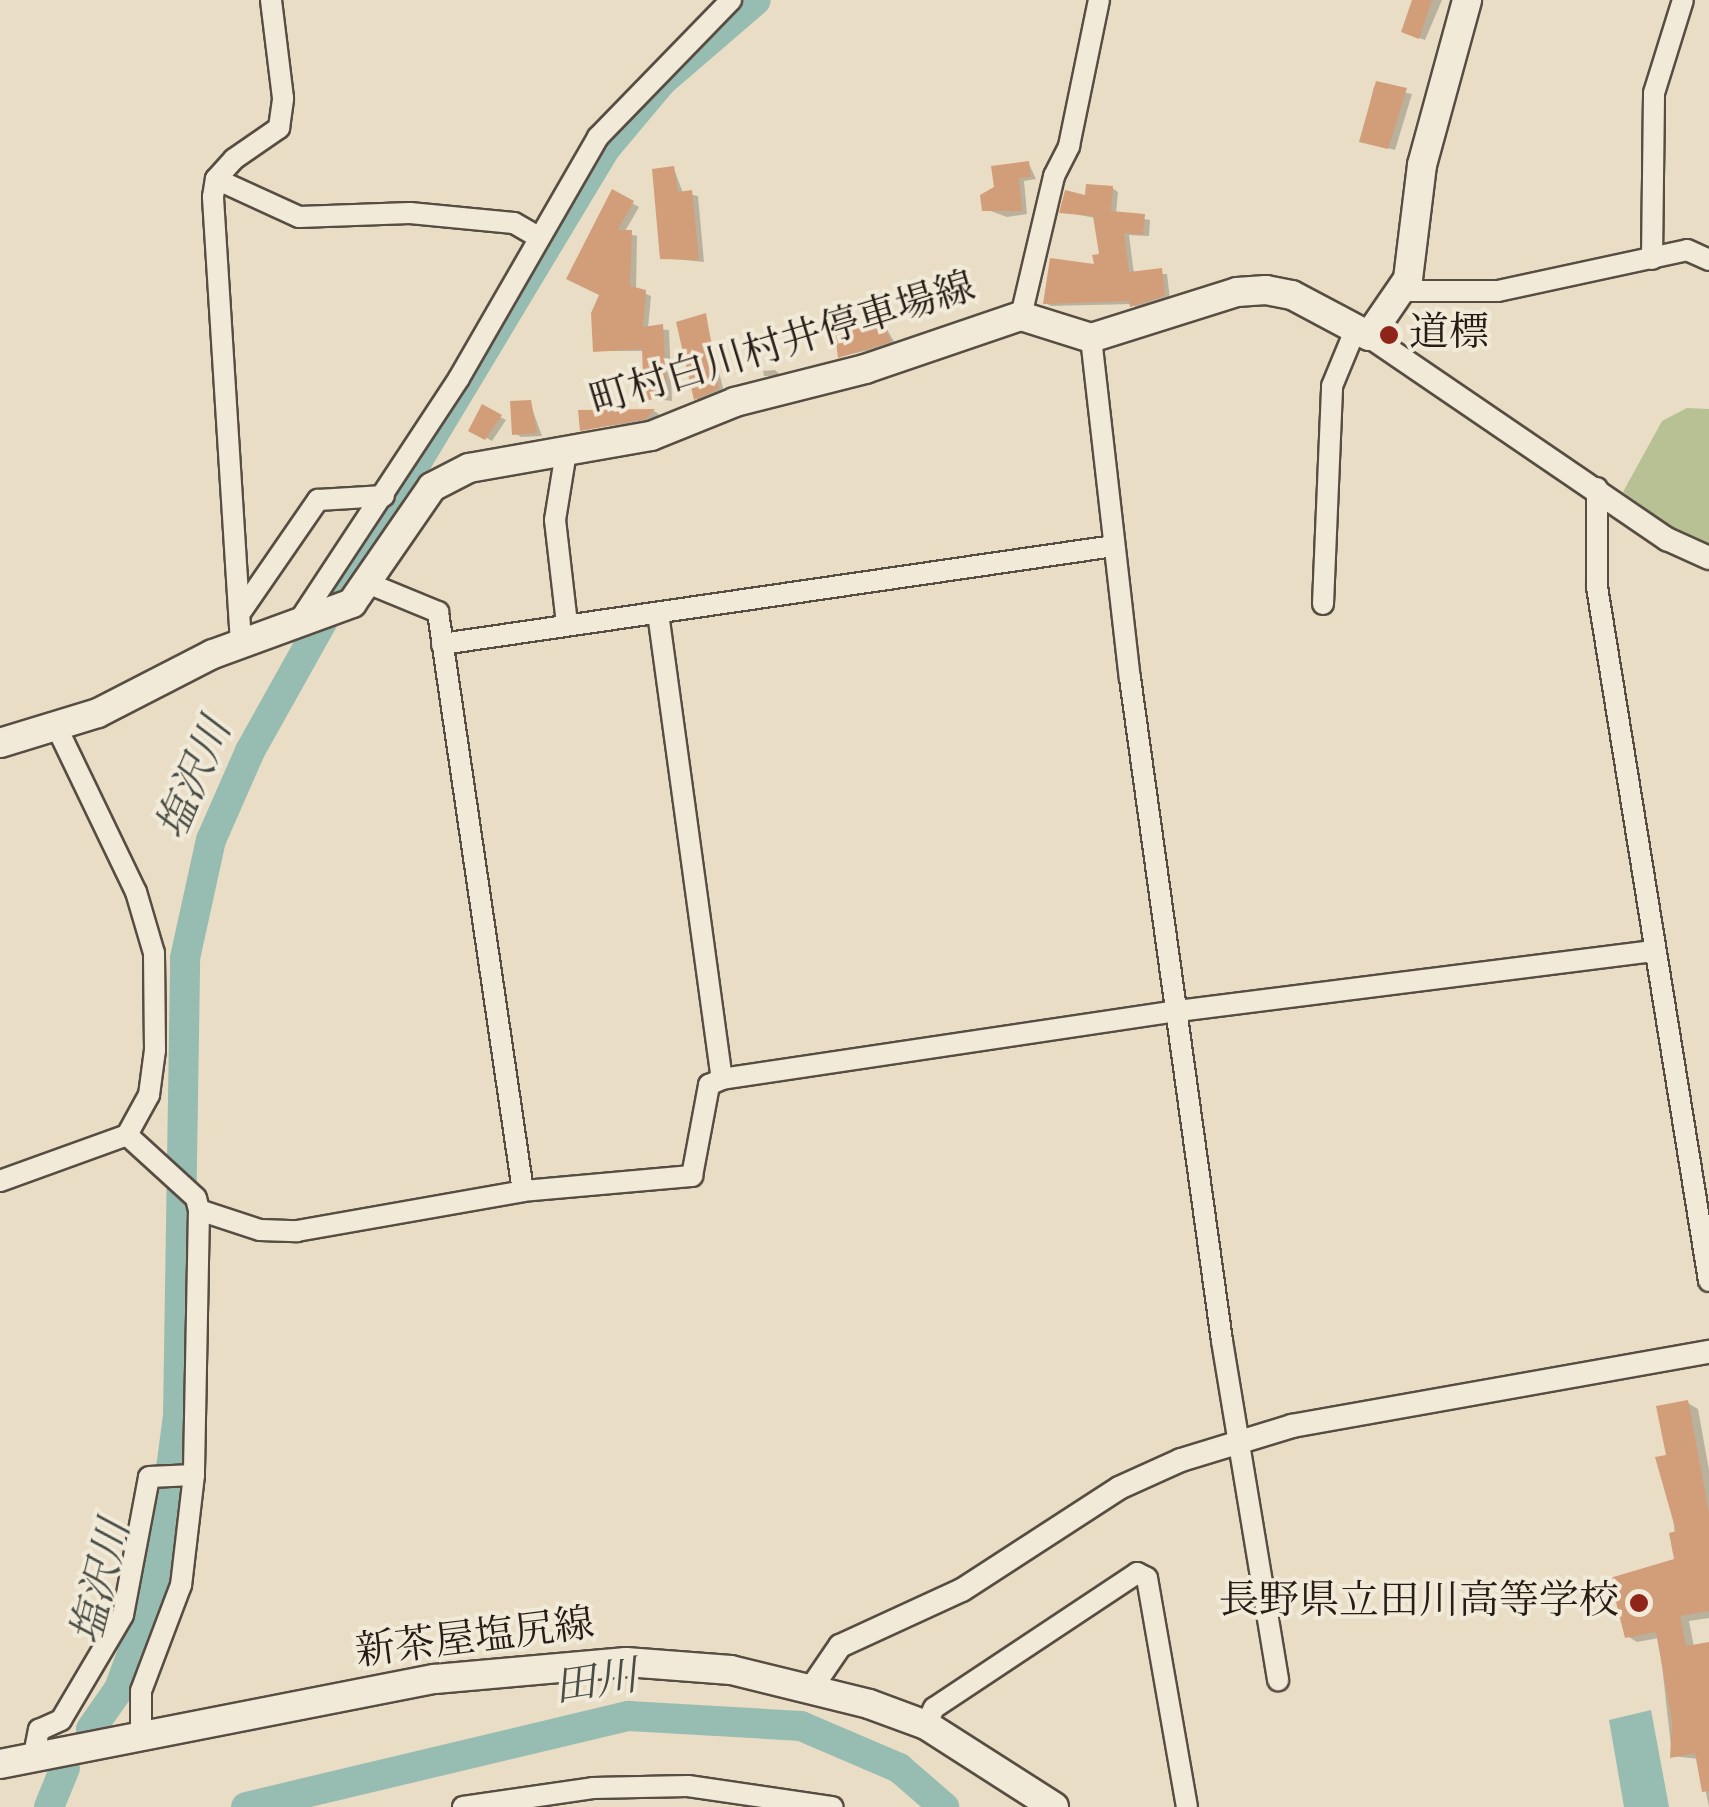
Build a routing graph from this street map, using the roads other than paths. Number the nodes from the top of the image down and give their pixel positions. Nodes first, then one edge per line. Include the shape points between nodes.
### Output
1 (271, 0) edge
2 (731, 0) edge
3 (1099, 0) edge
4 (1467, 0) edge
5 (1683, 0) edge
6 (216, 179) junction
7 (538, 238) junction
8 (1652, 259) junction
9 (1709, 260) edge
10 (1404, 291) junction
11 (1021, 316) junction
12 (1362, 332) junction
13 (1090, 338) junction
14 (566, 452) junction
15 (1598, 488) junction
16 (384, 496) junction
17 (1114, 546) junction
18 (1709, 558) edge
19 (370, 584) junction
20 (1323, 604) dead end
21 (242, 610) junction
22 (658, 613) junction
23 (302, 620) junction
24 (567, 624) junction
25 (241, 643) junction
26 (442, 644) junction
27 (56, 728) junction
28 (0, 743) edge
29 (1655, 951) junction
30 (1178, 1011) junction
31 (722, 1079) junction
32 (133, 1143) junction
33 (0, 1181) edge
34 (523, 1191) junction
35 (198, 1204) junction
36 (1709, 1281) edge
37 (1709, 1352) edge
38 (1236, 1442) junction
39 (194, 1475) junction
40 (1278, 1680) dead end
41 (812, 1687) junction
42 (926, 1724) junction
43 (141, 1740) junction
44 (34, 1760) junction
45 (0, 1764) edge
46 (463, 1807) edge
47 (832, 1807) edge
48 (1054, 1807) edge
49 (1186, 1807) edge

1 - 6 street via 283,98 279,128
2 - 7 street via 598,136
3 - 11 street via 1069,146 1049,194
4 - 10 main road via 1422,165
5 - 8 street via 1654,92
6 - 7 street via 299,218 410,213 514,223
6 - 21 street
7 - 16 street
8 - 9 street via 1687,250
8 - 10 street via 1498,292
10 - 12 main road
11 - 13 main road, 町村白川村井停車場線
11 - 14 main road, 町村白川村井停車場線 via 864,369 736,402 651,436
12 - 13 main road via 1292,296 1252,290
12 - 15 street
12 - 20 street via 1332,386
13 - 17 street
14 - 19 main road, 町村白川村井停車場線 via 469,468 432,487
14 - 24 street via 554,520
15 - 18 street via 1667,539
15 - 29 street via 1597,588
16 - 21 street via 318,500
16 - 23 street
17 - 22 street
17 - 30 street
19 - 23 main road, 町村白川村井停車場線 via 343,608
19 - 26 street via 430,604 438,612
21 - 25 street
22 - 24 street
22 - 31 street
23 - 25 main road, 町村白川村井停車場線
24 - 26 street
25 - 27 main road, 町村白川村井停車場線
26 - 34 street
27 - 28 main road, 町村白川村井停車場線
27 - 32 street via 136,892 154,953 148,1095
29 - 30 street
29 - 36 street
30 - 31 street
30 - 38 street
31 - 34 street via 709,1085 692,1176
32 - 33 street
32 - 35 street
34 - 35 street via 297,1230 260,1230
35 - 39 street
37 - 38 street
38 - 40 street
38 - 41 street via 1120,1488 962,1590 840,1646
39 - 43 street via 181,1585 139,1702
39 - 44 street via 150,1477 122,1615 61,1720 40,1730
41 - 42 main road, 新茶屋塩尻線
41 - 43 main road, 新茶屋塩尻線 via 731,1670 542,1664 435,1679
42 - 48 main road, 新茶屋塩尻線
42 - 49 street via 934,1708 1137,1573 1147,1578
43 - 44 main road, 新茶屋塩尻線
44 - 45 main road, 新茶屋塩尻線
46 - 47 street via 593,1788 688,1786

